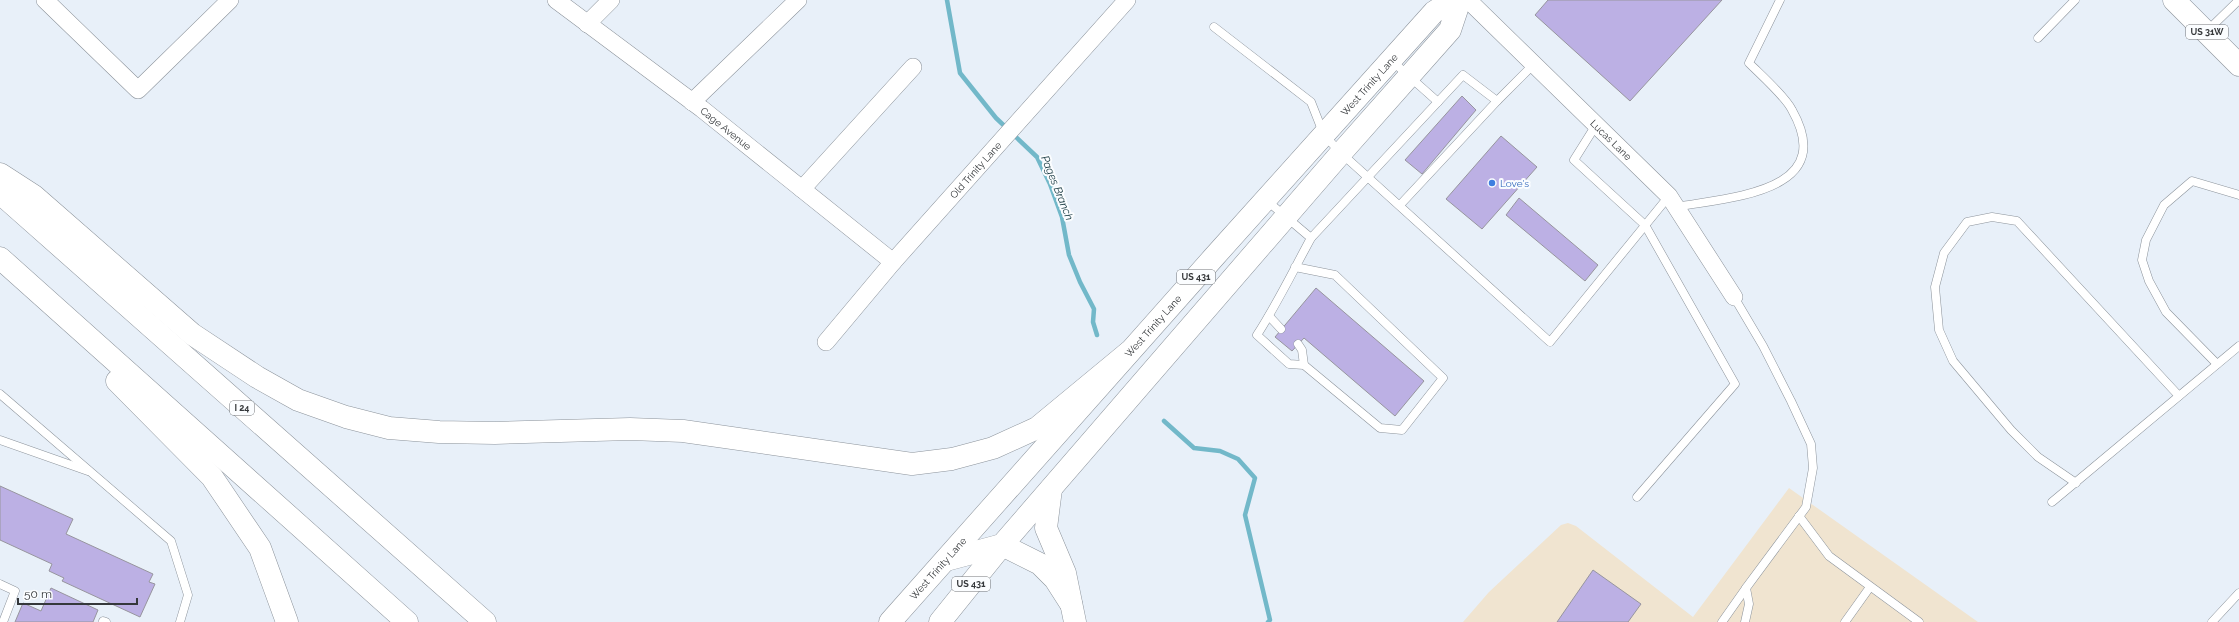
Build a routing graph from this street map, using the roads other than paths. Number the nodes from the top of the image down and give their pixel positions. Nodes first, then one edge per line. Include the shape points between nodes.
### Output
1 (45, 0) edge
2 (230, 0) edge
3 (556, 0) edge
4 (612, 0) edge
5 (798, 0) edge
6 (1127, 0) edge
7 (1452, 0) edge
8 (1460, 0) edge
9 (1468, 0) edge
10 (1780, 0) edge
11 (2075, 0) edge
12 (2174, 0) edge
13 (2239, 0) edge
14 (587, 24) junction
15 (1214, 27) dead end
16 (2206, 32) junction
17 (2038, 38) dead end
18 (1392, 60) junction
19 (1534, 64) junction
20 (2239, 65) edge
21 (913, 67) dead end
22 (1410, 76) junction
23 (1497, 101) junction
24 (692, 102) junction
25 (1438, 102) junction
26 (1596, 124) junction
27 (1324, 135) junction
28 (1341, 153) junction
29 (0, 174) edge
30 (1367, 177) junction
31 (802, 189) junction
32 (0, 192) edge
33 (2239, 195) edge
34 (1265, 200) junction
35 (1672, 201) junction
36 (1400, 205) junction
37 (1286, 217) junction
38 (1645, 225) junction
39 (1311, 238) junction
40 (0, 258) edge
41 (0, 262) edge
42 (893, 262) junction
43 (1295, 268) junction
44 (1734, 297) joint
45 (1269, 316) junction
46 (1281, 329) dead end
47 (826, 342) dead end
48 (1298, 344) dead end
49 (2239, 346) edge
50 (1130, 352) junction
51 (2217, 364) junction
52 (1304, 365) junction
53 (0, 394) edge
54 (2180, 396) junction
55 (0, 440) edge
56 (93, 473) junction
57 (2076, 483) junction
58 (1051, 489) junction
59 (1637, 497) dead end
60 (2052, 502) dead end
61 (1799, 516) junction
62 (1002, 545) junction
63 (946, 560) junction
64 (0, 584) edge
65 (1870, 587) junction
66 (1746, 588) junction
67 (2239, 593) edge
68 (1073, 613) edge
69 (3, 622) edge
70 (180, 622) edge
71 (287, 622) edge
72 (407, 622) edge
73 (485, 622) edge
74 (890, 622) edge
75 (940, 622) edge
76 (1722, 622) edge
77 (1745, 622) edge
78 (1846, 622) edge
79 (1919, 622) edge
80 (2212, 622) edge

1 - 2 street via 138,90
3 - 14 street, Cage Avenue
4 - 14 street
5 - 24 street
6 - 42 street, Old Trinity Lane
7 - 18 main road, West Trinity Lane / US 431 via 1434,12
8 - 22 main road, US 431 via 1450,30
9 - 19 street, Lucas Lane
10 - 35 lane via 1749,63 1792,108 1803,133 1800,161 1782,182 1767,189
11 - 17 lane
12 - 16 main road, US 31W
13 - 16 lane
14 - 24 street, Cage Avenue
15 - 27 lane via 1312,102
16 - 20 main road, US 31W
18 - 22 lane
18 - 27 main road, West Trinity Lane / US 431
19 - 23 lane
19 - 26 street, Lucas Lane
21 - 31 street
22 - 25 lane
22 - 28 main road, US 431
23 - 25 lane via 1463,75
23 - 36 lane
24 - 31 street, Cage Avenue
25 - 30 lane
26 - 35 street, Lucas Lane
26 - 38 lane via 1574,160
27 - 28 lane
27 - 34 main road, West Trinity Lane / US 431
28 - 30 lane
28 - 37 main road, US 431
29 - 50 main road via 34,196 192,334 257,377 298,400 346,417 389,428 495,433 630,429 683,431 912,464 952,459 993,448 1037,428
30 - 36 lane
30 - 39 lane
31 - 42 street, Cage Avenue
32 - 73 main road, I 24
33 - 51 lane via 2192,182 2164,204 2146,240 2142,260 2166,312
34 - 37 lane
34 - 50 main road, West Trinity Lane / US 431
35 - 38 lane
35 - 44 street, Lucas Lane
36 - 38 lane via 1550,342
37 - 39 lane
37 - 58 main road, US 431
38 - 59 lane via 1735,384
39 - 43 lane
40 - 72 main road
41 - 71 main road via 212,477 260,548
42 - 47 street, Old Trinity Lane
43 - 45 lane
43 - 52 lane via 1335,276 1443,378 1402,430 1380,428
44 - 61 lane via 1763,346 1811,444 1813,468 1806,507
45 - 46 lane
45 - 52 lane via 1257,335 1289,364
48 - 52 lane via 1302,350
49 - 51 lane
50 - 63 main road, West Trinity Lane / US 431
51 - 54 lane
53 - 56 lane
54 - 57 lane
54 - 57 lane via 2017,221 1992,217 1966,222 1944,253 1935,287 1939,330 1953,361 2011,430 2038,456
55 - 56 lane
56 - 70 lane via 171,541 188,594
57 - 60 lane
58 - 62 main road, US 431
58 - 68 main road via 1046,528 1065,573
61 - 65 lane via 1829,556
61 - 66 lane
62 - 63 main road
62 - 68 main road via 1040,564 1055,579
62 - 75 main road, US 431
63 - 74 main road, West Trinity Lane / US 431
64 - 69 lane via 15,591
65 - 78 lane
65 - 79 lane
66 - 76 lane
66 - 77 lane via 1749,604
67 - 80 lane

